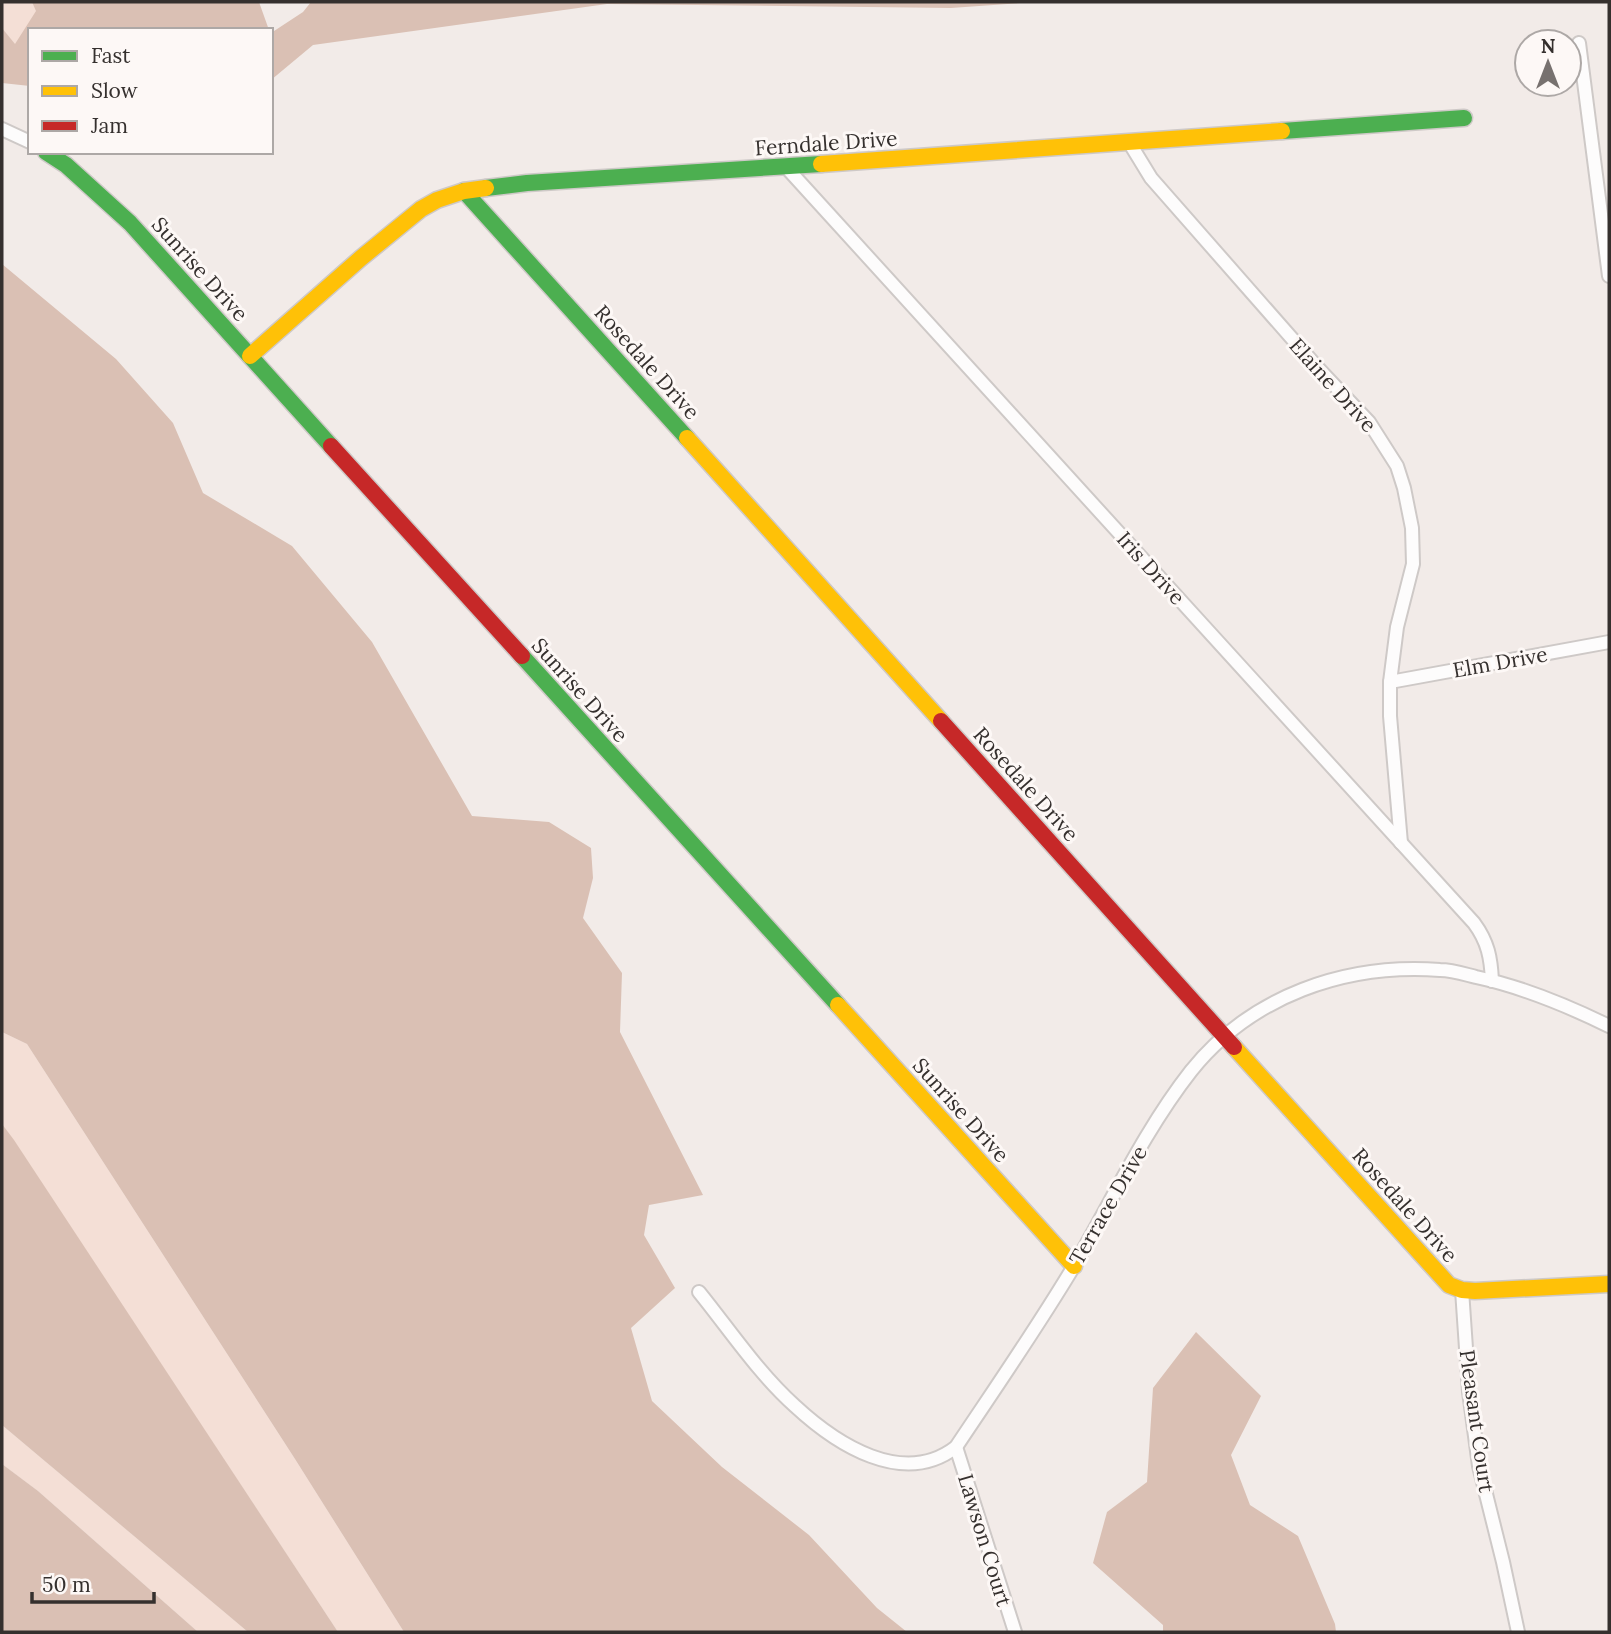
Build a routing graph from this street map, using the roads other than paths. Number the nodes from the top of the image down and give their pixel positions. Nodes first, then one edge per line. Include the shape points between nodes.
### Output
1 (1583, 75) edge
2 (1464, 118) dead end
3 (2, 129) edge
4 (28, 141) edge
5 (1129, 142) junction
6 (49, 154) edge
7 (786, 167) junction
8 (464, 191) junction
9 (1609, 276) edge
10 (250, 356) junction
11 (1609, 642) edge
12 (1391, 682) junction
13 (1401, 843) junction
14 (1493, 981) junction
15 (1609, 1026) edge
16 (1224, 1036) junction
17 (1074, 1266) junction
18 (1609, 1284) edge
19 (1462, 1290) junction
20 (699, 1292) dead end
21 (956, 1447) junction
22 (1015, 1632) edge
23 (1518, 1632) edge

1 - 9 street
2 - 5 street, Ferndale Drive
3 - 4 street
5 - 7 street, Ferndale Drive
5 - 12 street, Elaine Drive via 1151,178 1369,422 1396,466 1412,528 1413,564 1396,627
6 - 10 street, Sunrise Drive via 130,223
7 - 8 street, Ferndale Drive
7 - 13 street, Iris Drive
8 - 10 street, Ferndale Drive via 421,209
8 - 16 street, Rosedale Drive
10 - 17 street, Sunrise Drive
11 - 12 street, Elm Drive
12 - 13 street, Elaine Drive
13 - 14 street, Iris Drive via 1483,934
14 - 15 street, Terrace Drive
14 - 16 street, Terrace Drive via 1442,970 1391,969 1346,975 1274,1001
16 - 17 street, Terrace Drive via 1191,1071 1152,1128
16 - 19 street, Rosedale Drive via 1449,1285
17 - 21 street, Terrace Drive
18 - 19 street, Rosedale Drive
19 - 23 street, Pleasant Court via 1479,1466
20 - 21 street, Terrace Drive via 779,1390 834,1438 896,1464 927,1462
21 - 22 street, Lawson Court

